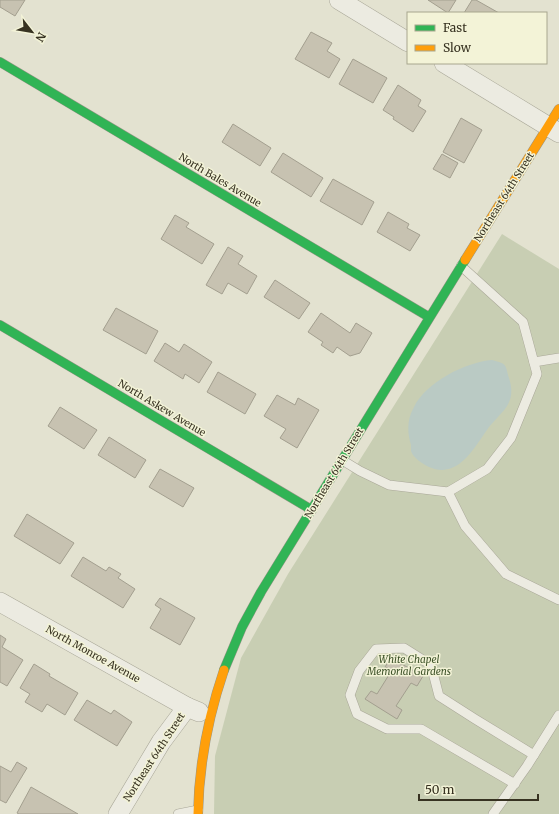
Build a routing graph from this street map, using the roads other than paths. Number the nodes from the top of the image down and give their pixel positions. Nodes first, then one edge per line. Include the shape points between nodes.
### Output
1 (339, 0) edge
2 (407, 41) edge
3 (0, 62) edge
4 (446, 64) edge
5 (559, 110) edge
6 (554, 130) edge
7 (461, 266) junction
8 (429, 317) junction
9 (0, 325) edge
10 (559, 358) edge
11 (534, 362) junction
12 (342, 460) junction
13 (448, 492) junction
14 (312, 510) junction
15 (559, 600) edge
16 (0, 602) edge
17 (187, 707) junction
18 (559, 715) edge
19 (212, 716) junction
20 (534, 755) junction
21 (515, 784) junction
22 (198, 812) edge
23 (118, 814) edge
24 (178, 814) edge
25 (493, 814) edge

1 - 2 street
3 - 8 street, North Bales Avenue
4 - 6 street
5 - 6 street, Northeast 64th Street
6 - 7 street, Northeast 64th Street
7 - 8 street, Northeast 64th Street
7 - 11 lane via 523,322
8 - 12 street, Northeast 64th Street
9 - 14 street, North Askew Avenue
10 - 11 lane
11 - 13 lane via 537,374 511,438 487,469
12 - 13 lane via 389,485
12 - 14 street, Northeast 64th Street
13 - 15 lane via 465,526 506,574
14 - 19 street, Northeast 64th Street via 243,626 230,657
16 - 17 street, North Monroe Avenue
17 - 19 street, Northeast 64th Street
17 - 23 street, Northeast 64th Street via 161,742
18 - 20 lane
19 - 22 street via 200,773
20 - 21 lane
20 - 21 lane via 439,696 431,665 404,648 376,649 359,671 350,695 357,714 387,729 421,729
21 - 25 lane
22 - 24 lane

